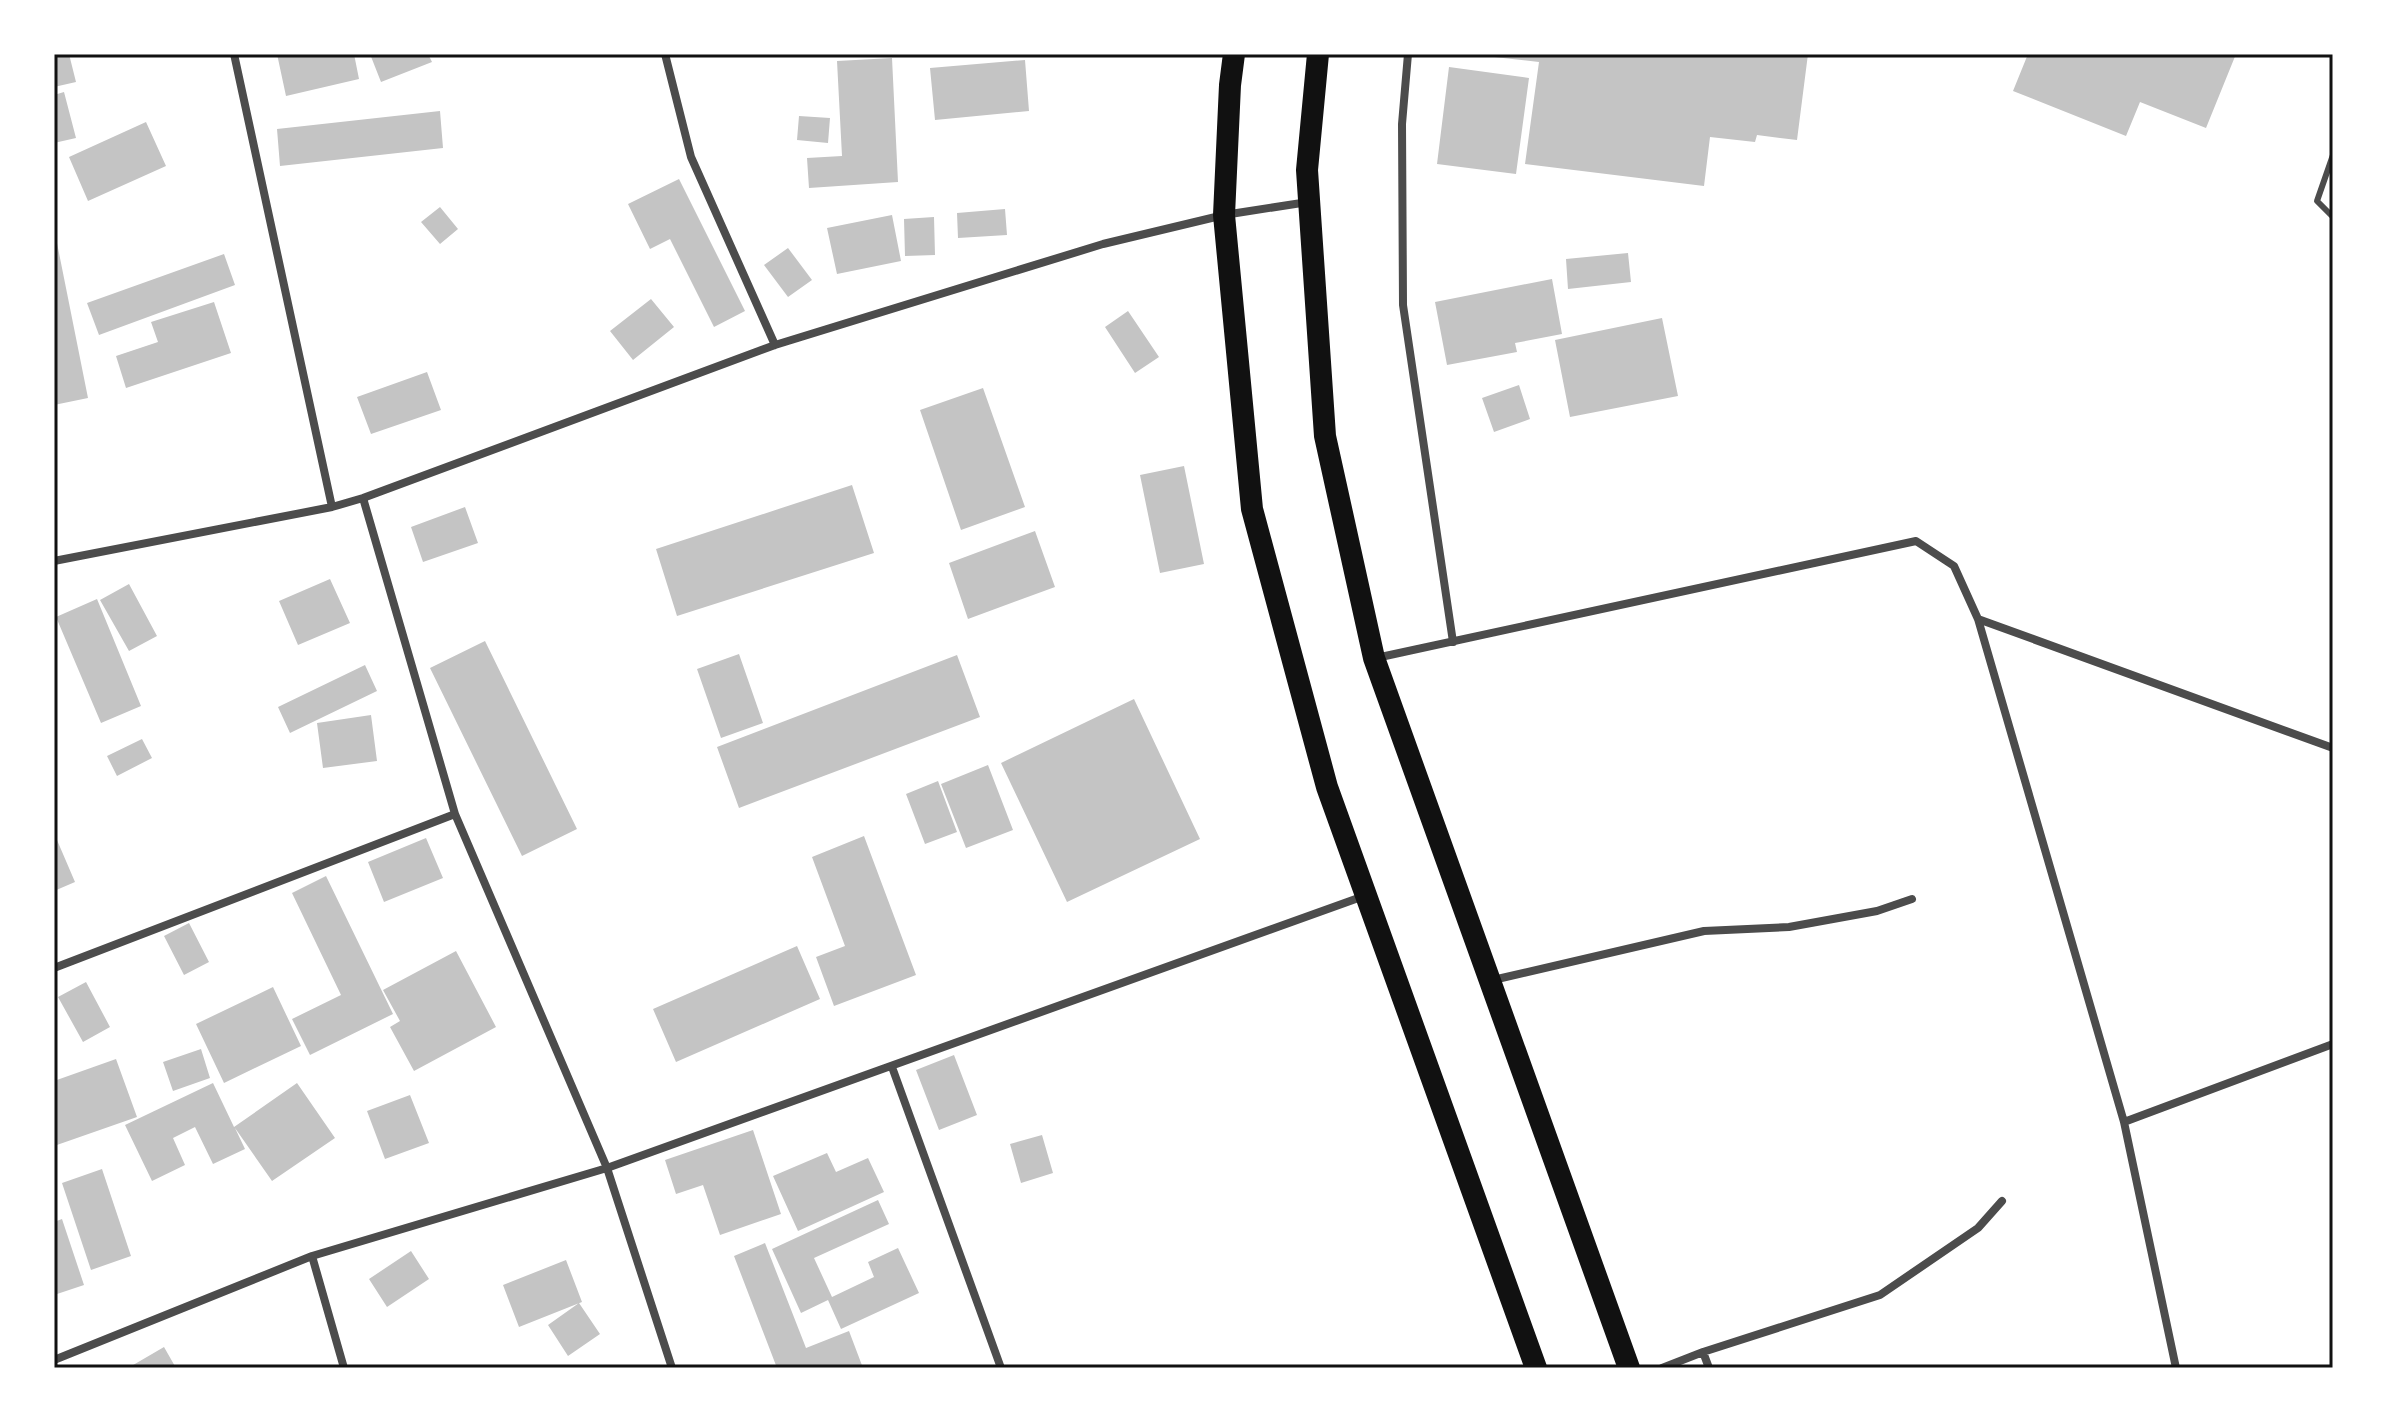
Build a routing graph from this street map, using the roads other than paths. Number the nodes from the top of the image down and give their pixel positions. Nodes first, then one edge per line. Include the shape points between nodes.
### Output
1 (234, 54) edge
2 (665, 54) edge
3 (1234, 54) edge
4 (1318, 54) edge
5 (1408, 54) edge
6 (2333, 155) edge
7 (1309, 202) junction
8 (1224, 215) junction
9 (2333, 217) edge
10 (775, 345) junction
11 (363, 498) junction
12 (332, 507) junction
13 (54, 561) edge
14 (1978, 619) junction
15 (1453, 642) junction
16 (1374, 658) junction
17 (2333, 748) edge
18 (455, 814) junction
19 (1364, 896) junction
20 (1912, 899) dead end
21 (54, 968) edge
22 (1489, 982) junction
23 (2333, 1044) edge
24 (892, 1067) junction
25 (2124, 1122) junction
26 (607, 1168) junction
27 (2002, 1201) dead end
28 (312, 1256) junction
29 (1703, 1352) junction
30 (54, 1360) edge
31 (344, 1368) edge
32 (672, 1368) edge
33 (1001, 1368) edge
34 (1536, 1368) edge
35 (1629, 1368) edge
36 (1662, 1368) edge
37 (1709, 1368) edge
38 (2176, 1368) edge

1 - 12 street
2 - 10 street via 691,157
3 - 8 highway
4 - 7 highway
5 - 15 street via 1402,124 1403,305
6 - 9 lane via 2317,201
7 - 8 street
7 - 16 highway via 1325,436
8 - 10 street via 1103,244
8 - 19 highway via 1252,509 1327,787
10 - 11 street
11 - 12 street
11 - 18 street
12 - 13 street
14 - 15 street via 1954,566 1916,541
14 - 17 street
14 - 25 street
15 - 16 street
16 - 22 highway
18 - 21 street
18 - 26 street
19 - 24 street
19 - 34 highway
20 - 22 street via 1789,927 1704,931
22 - 35 highway
23 - 25 street
24 - 26 street
24 - 33 street
25 - 38 street
26 - 28 street
26 - 32 street
27 - 29 street via 1978,1228 1880,1295
28 - 30 street
28 - 31 street
29 - 36 street
29 - 37 street

